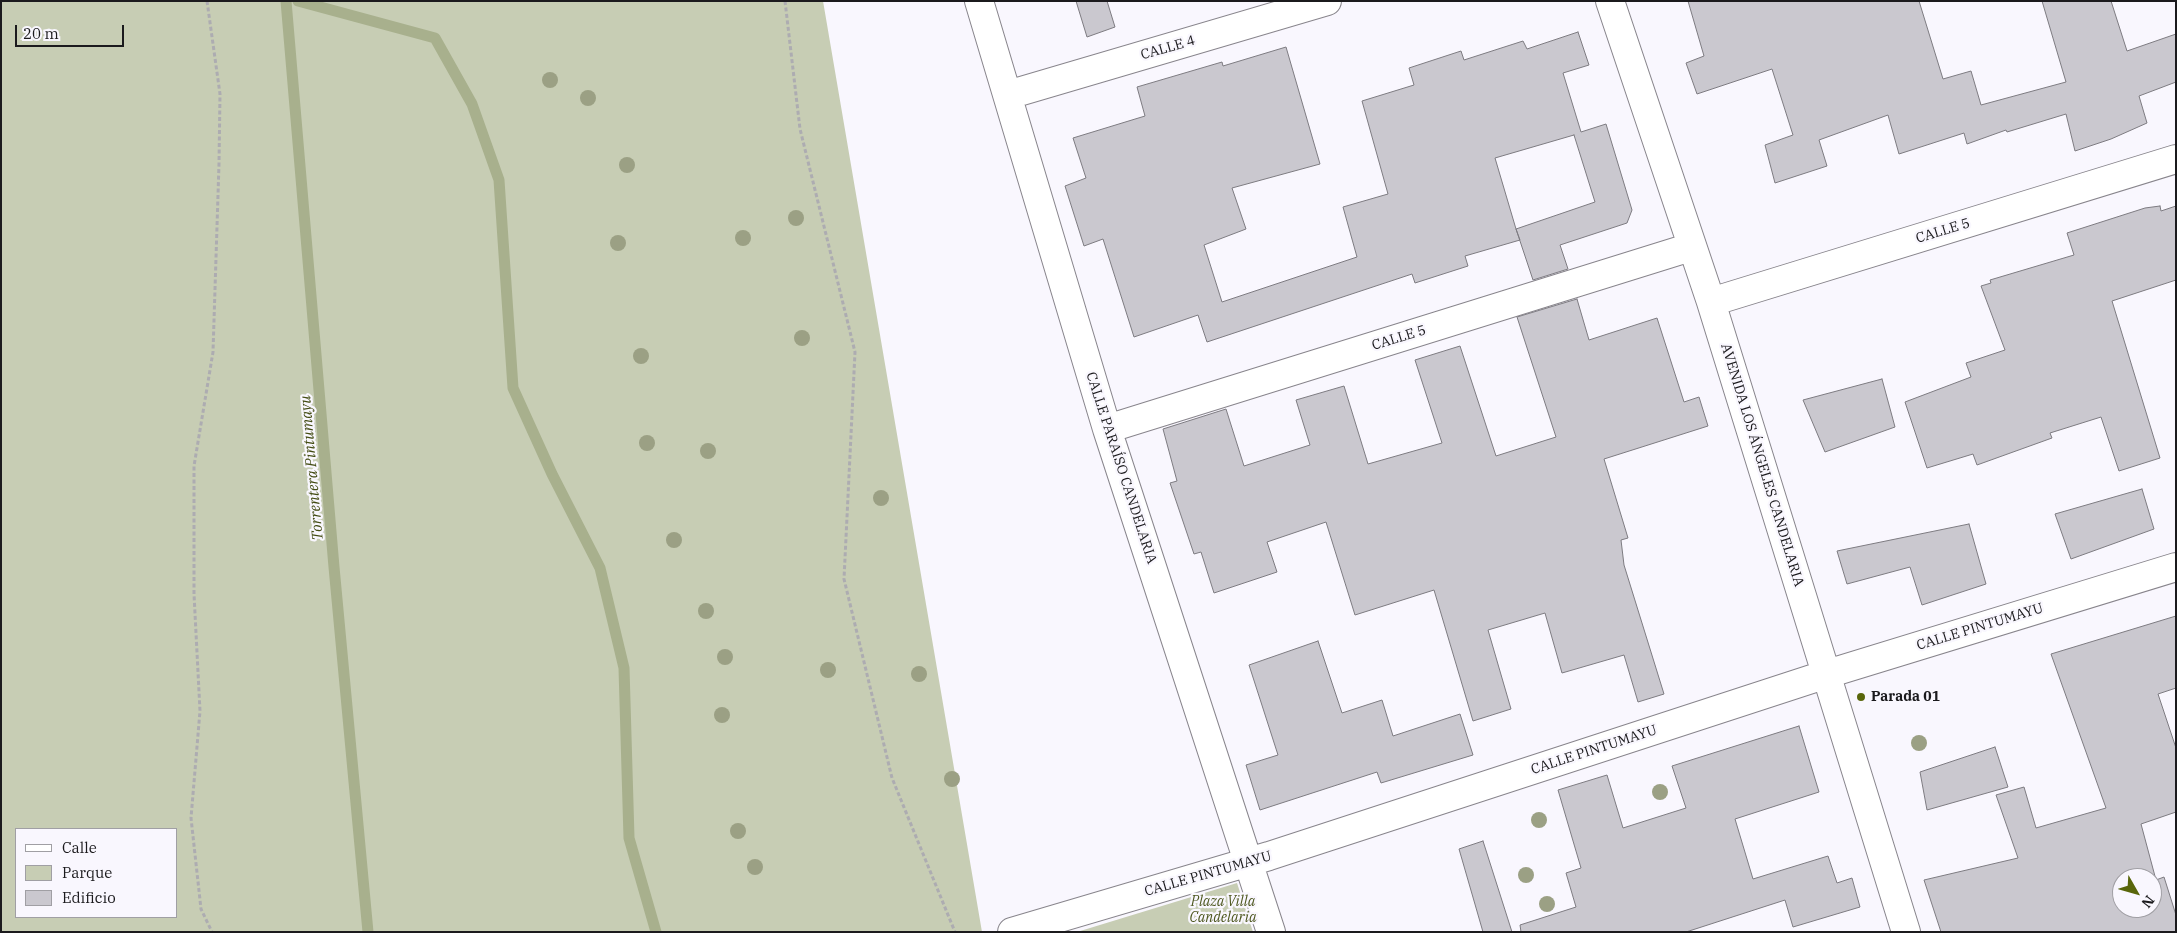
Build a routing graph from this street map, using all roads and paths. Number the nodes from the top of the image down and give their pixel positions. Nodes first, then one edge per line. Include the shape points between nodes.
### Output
1 (207, 1) edge
2 (785, 1) edge
3 (979, 1) edge
4 (1327, 1) edge
5 (1610, 1) edge
6 (1008, 95) junction
7 (2176, 159) edge
8 (1691, 246) junction
9 (1711, 302) junction
10 (1107, 429) junction
11 (2176, 567) edge
12 (1827, 674) junction
13 (1249, 862) junction
14 (212, 932) edge
15 (955, 932) edge
16 (1012, 932) edge
17 (1271, 932) edge
18 (1906, 932) edge

1 - 14 path via 220,94 219,164 213,352 194,466 194,594 200,711 191,818 200,909
2 - 15 path via 800,130 854,352 844,579 892,778
3 - 6 street, CALLE PARAÍSO CANDELARIA
4 - 6 street, CALLE 4
5 - 8 street, AVENIDA LOS ÁNGELES CANDELARIA
6 - 10 street, CALLE PARAÍSO CANDELARIA
7 - 9 street, CALLE 5
8 - 9 street, AVENIDA LOS ÁNGELES CANDELARIA
8 - 10 street, CALLE 5
9 - 12 street, AVENIDA LOS ÁNGELES CANDELARIA
10 - 13 street, CALLE PARAÍSO CANDELARIA
11 - 12 street, CALLE PINTUMAYU
12 - 13 street, CALLE PINTUMAYU
12 - 18 street, AVENIDA LOS ÁNGELES CANDELARIA
13 - 16 street, CALLE PINTUMAYU
13 - 17 street, CALLE PARAÍSO CANDELARIA

